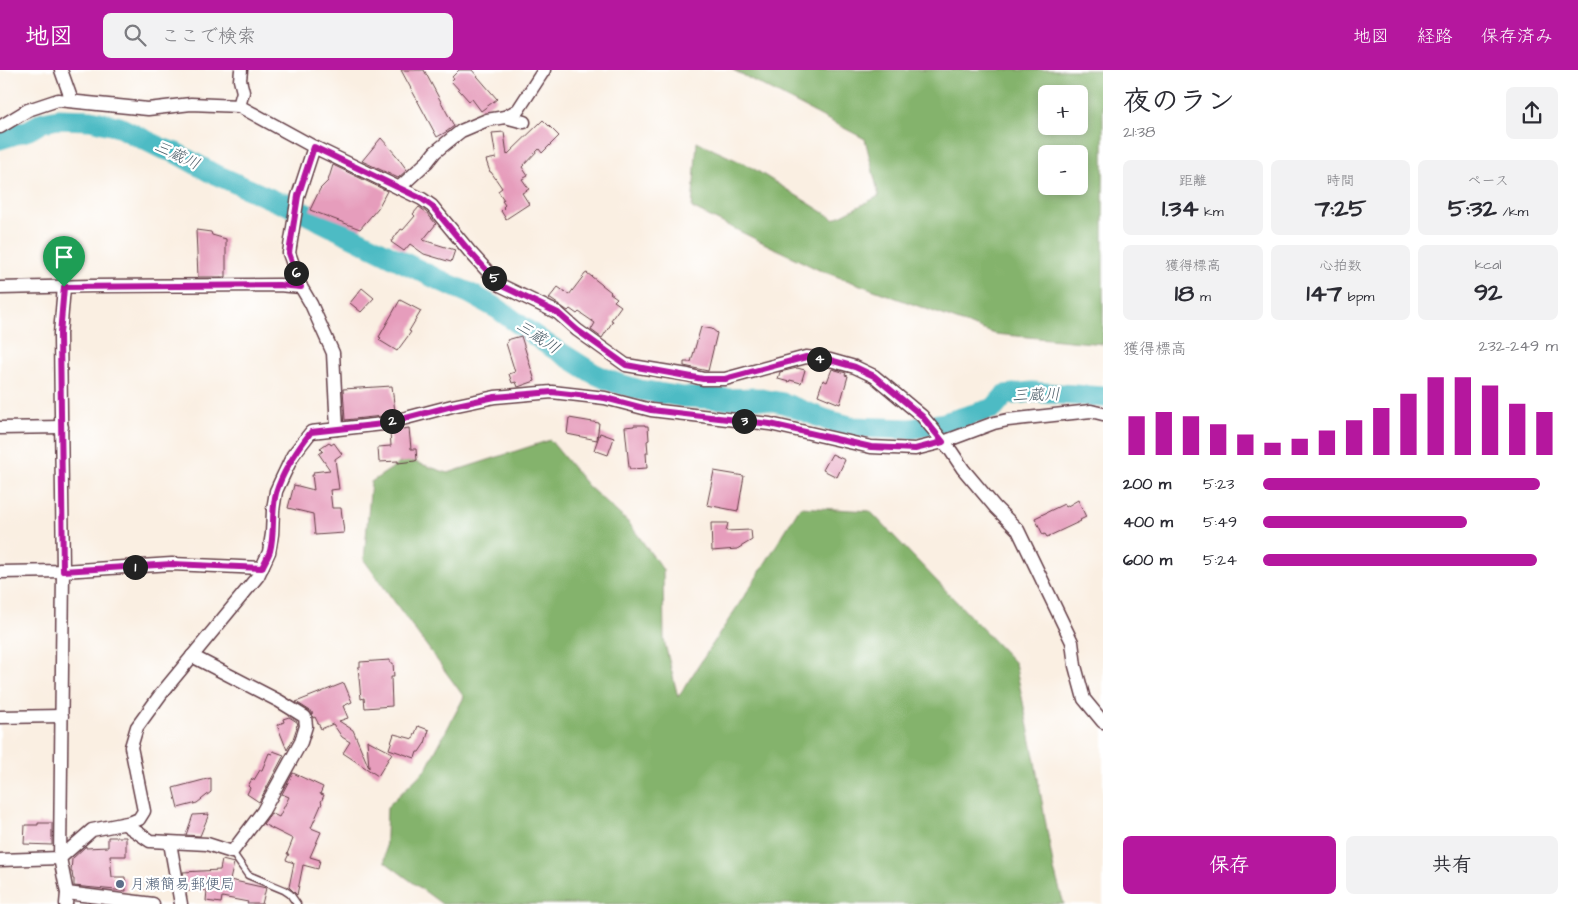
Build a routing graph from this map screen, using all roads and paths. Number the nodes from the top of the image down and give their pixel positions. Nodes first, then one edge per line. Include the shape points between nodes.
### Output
1 (61, 70) edge
2 (241, 70) edge
3 (544, 70) edge
4 (72, 101) junction
5 (239, 106) junction
6 (505, 117) junction
7 (524, 122) dead end
8 (0, 127) edge
9 (314, 147) junction
10 (399, 188) junction
11 (64, 287) junction
12 (301, 287) junction
13 (0, 288) edge
14 (1103, 414) edge
15 (62, 427) junction
16 (0, 428) edge
17 (337, 429) junction
18 (943, 442) junction
19 (262, 568) junction
20 (63, 571) junction
21 (0, 572) edge
22 (192, 656) junction
23 (62, 716) junction
24 (0, 717) edge
25 (1103, 722) edge
26 (125, 824) junction
27 (170, 843) junction
28 (232, 852) junction
29 (60, 858) junction
30 (0, 860) edge
31 (67, 898) edge
32 (153, 904) edge
33 (181, 904) edge
34 (297, 904) edge

1 - 4 street
2 - 5 street via 243,92
3 - 6 street via 518,110
4 - 5 street via 148,108 192,104
4 - 8 street via 58,100 28,110
5 - 9 street
6 - 7 street
6 - 10 street via 487,120 461,131
9 - 10 street
9 - 12 street via 298,196 289,253
10 - 18 street via 432,206 500,285 558,313 626,365 703,379 725,379 806,357 830,360 874,376 922,416
11 - 12 street
11 - 13 street
11 - 15 street via 60,334
12 - 17 street via 333,353
14 - 18 street via 1091,412 1008,420
15 - 16 street
15 - 20 street
17 - 18 street via 383,424 495,397 552,392 605,398 651,410 770,424 871,447 915,449
17 - 19 street via 311,432 293,455 276,492 269,552
18 - 25 street via 994,507 1018,530 1072,642 1084,699
19 - 20 street via 172,564
19 - 22 street
20 - 21 street
20 - 23 street
22 - 26 street via 137,727 131,747 144,811 139,819
22 - 28 street via 305,717 301,742 263,811
23 - 24 street
23 - 29 street
26 - 27 street via 150,841
26 - 29 street via 92,830
27 - 28 street via 207,844
27 - 33 street
28 - 34 lane via 248,875 284,890
29 - 30 street
29 - 31 street
31 - 32 street

